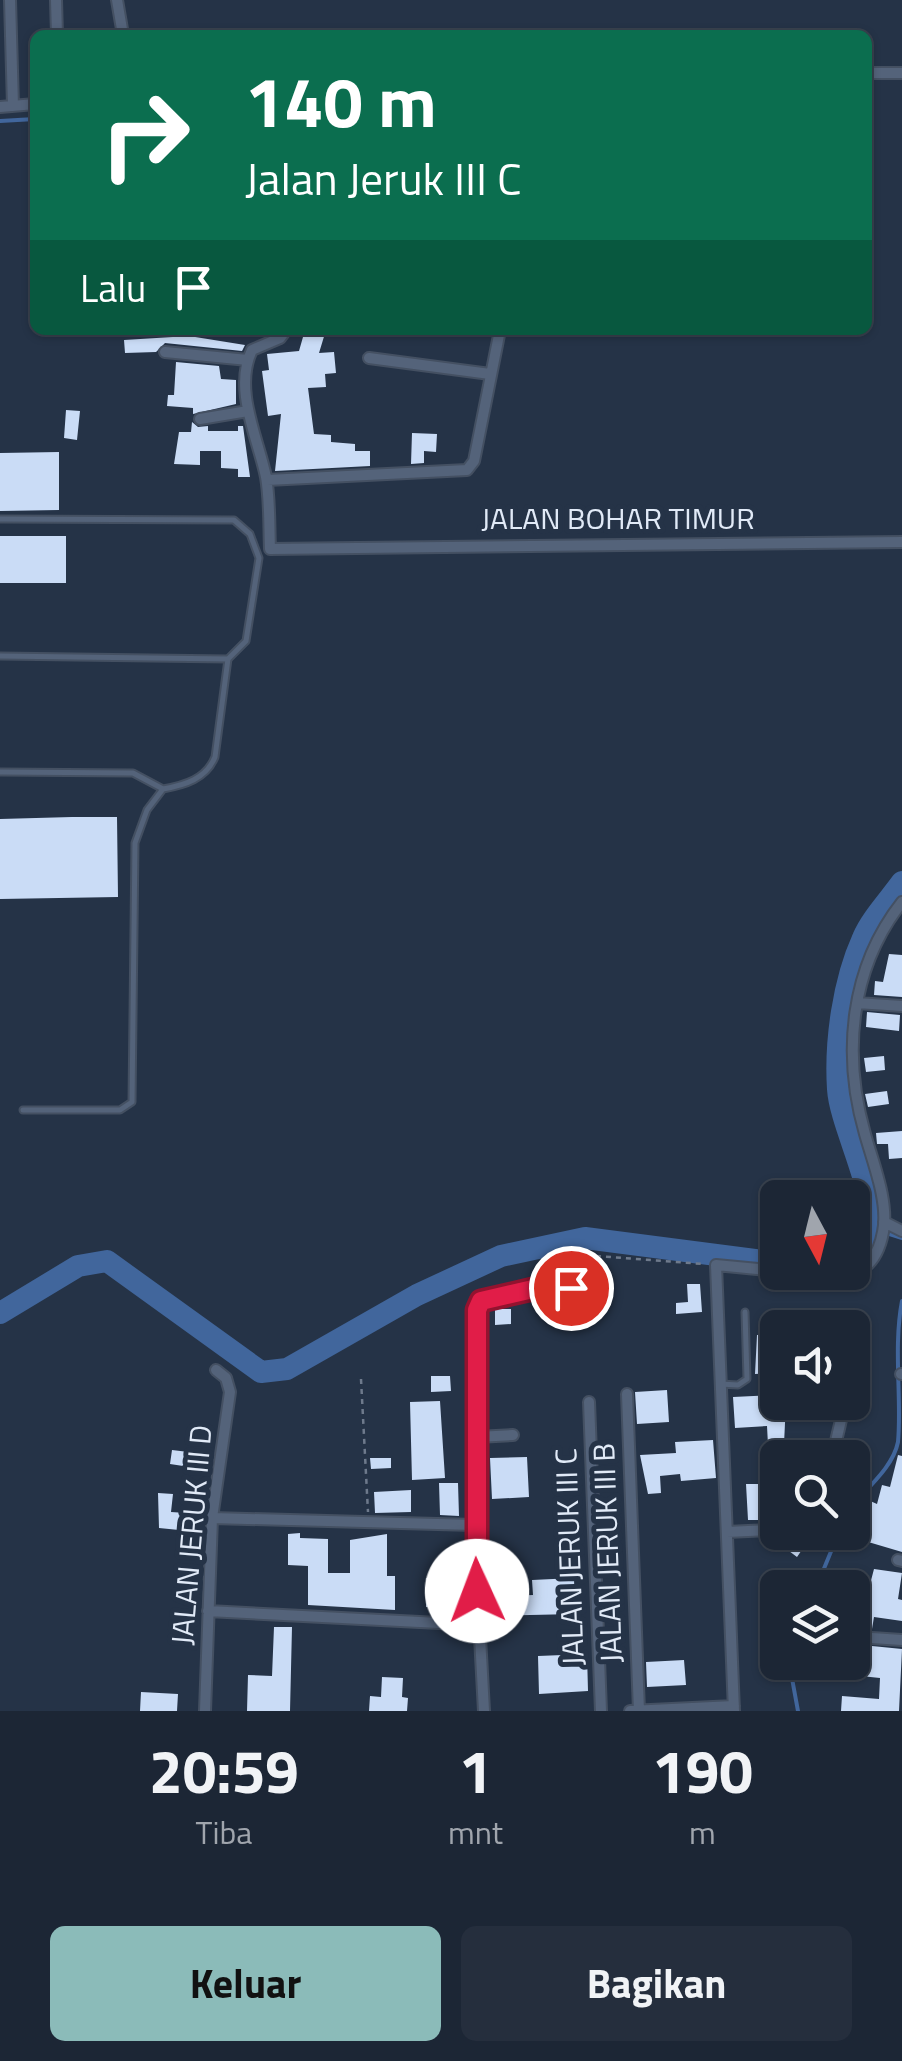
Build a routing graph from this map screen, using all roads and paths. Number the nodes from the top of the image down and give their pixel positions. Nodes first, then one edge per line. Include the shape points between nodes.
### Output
1 (10, 0) edge
2 (56, 0) edge
3 (117, 0) edge
4 (57, 30) edge
5 (122, 30) edge
6 (872, 73) edge
7 (902, 73) edge
8 (30, 104) edge
9 (0, 106) edge
10 (13, 106) junction
11 (282, 335) edge
12 (499, 335) edge
13 (166, 352) dead end
14 (368, 358) dead end
15 (248, 360) junction
16 (490, 374) junction
17 (248, 410) junction
18 (200, 419) dead end
19 (267, 480) junction
20 (0, 519) edge
21 (902, 542) edge
22 (0, 656) edge
23 (228, 659) junction
24 (0, 772) edge
25 (163, 789) junction
26 (902, 902) edge
27 (857, 1003) junction
28 (902, 1006) edge
29 (23, 1110) dead end
30 (883, 1229) junction
31 (902, 1231) edge
32 (870, 1254) edge
33 (596, 1256) dead end
34 (716, 1265) junction
35 (760, 1270) edge
36 (571, 1288) dead end
37 (745, 1312) dead end
38 (216, 1370) dead end
39 (361, 1379) dead end
40 (720, 1384) junction
41 (628, 1394) dead end
42 (589, 1402) dead end
43 (841, 1420) dead end
44 (513, 1435) dead end
45 (477, 1437) junction
46 (836, 1440) edge
47 (212, 1518) junction
48 (368, 1521) junction
49 (474, 1525) junction
50 (760, 1530) edge
51 (727, 1532) junction
52 (208, 1611) junction
53 (478, 1624) junction
54 (870, 1638) edge
55 (902, 1640) edge
56 (734, 1708) edge
57 (205, 1711) edge
58 (484, 1711) edge
59 (601, 1711) edge
60 (630, 1711) edge
61 (639, 1711) edge

1 - 10 street
2 - 4 street
3 - 5 street
6 - 7 street
8 - 10 street
9 - 10 street
11 - 15 street via 252,350
12 - 16 street
13 - 15 street
14 - 16 street
15 - 17 street
16 - 19 street via 474,461 465,471
17 - 18 street
17 - 19 street
19 - 21 street, JALAN BOHAR TIMUR via 270,549
20 - 23 lane via 242,523 259,558 246,641
22 - 23 lane
23 - 25 lane via 215,758 208,772
24 - 25 lane via 132,773
25 - 29 lane via 146,810 135,843 132,1102 120,1110
26 - 27 street via 870,948
27 - 28 street
27 - 30 street via 856,1098
30 - 31 street
30 - 32 street
33 - 34 path
34 - 35 street
34 - 40 street
36 - 45 street via 503,1294 479,1304
37 - 40 lane via 747,1379
38 - 47 street, JALAN JERUK III D via 230,1392
39 - 48 path
40 - 51 street
41 - 61 street, JALAN JERUK III B
42 - 59 street, JALAN JERUK III C
43 - 46 street
44 - 45 street, JALAN JERUK III C
45 - 49 street
47 - 48 street
47 - 52 street, JALAN JERUK III D
48 - 49 street
49 - 53 street
50 - 51 street
51 - 56 street
52 - 53 street
52 - 57 street, JALAN JERUK III D
53 - 58 street
54 - 55 street
56 - 61 street
60 - 61 street

